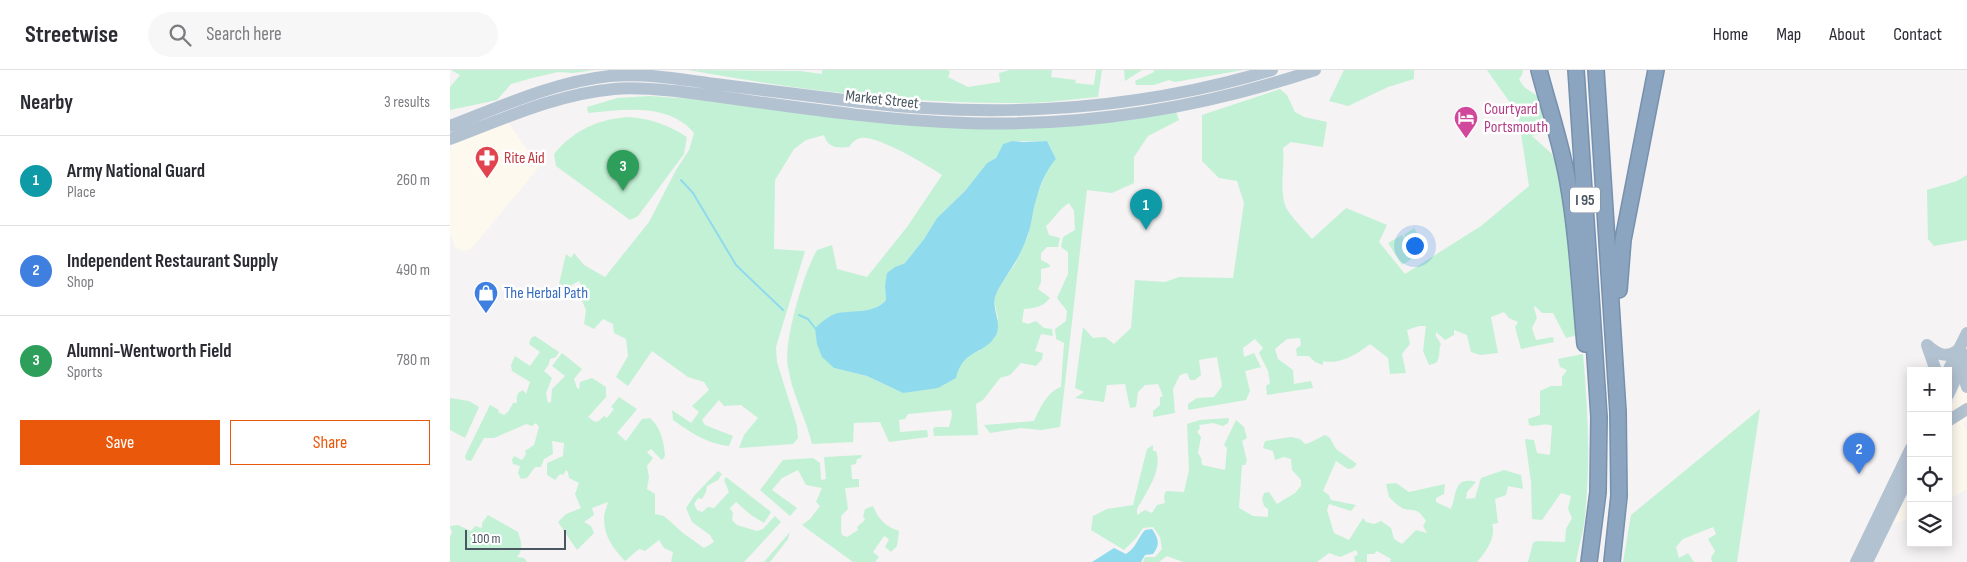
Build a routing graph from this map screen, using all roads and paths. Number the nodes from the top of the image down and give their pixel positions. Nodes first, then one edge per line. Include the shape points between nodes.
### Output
1 (1272, 70) edge
2 (1314, 70) edge
3 (1539, 70) edge
4 (1576, 70) edge
5 (1596, 70) edge
6 (1656, 70) edge
7 (450, 126) edge
8 (450, 139) edge
9 (1614, 324) junction
10 (1589, 330) junction
11 (1967, 333) edge
12 (1964, 355) edge
13 (1935, 367) edge
14 (1952, 367) edge
15 (1952, 385) edge
16 (1967, 387) edge
17 (1967, 408) edge
18 (1952, 418) edge
19 (1907, 456) edge
20 (1907, 480) edge
21 (1589, 562) edge
22 (1612, 562) edge
23 (1856, 562) edge
24 (1867, 562) edge

1 - 7 main road, Market Street via 1196,90 1124,102 992,111 911,107 670,78 611,76 544,90
2 - 8 main road, Market Street via 1238,93 1173,107 1103,118 1038,123 893,119 675,91 612,89 557,100
3 - 10 highway via 1569,187
4 - 10 highway, I 95
5 - 9 highway, I 95
6 - 9 highway via 1623,240
9 - 22 highway, I 95 via 1620,471
10 - 21 highway, I 95 via 1600,422 1598,492
11 - 12 main road
12 - 13 main road via 1938,354 1927,345
12 - 14 main road
12 - 15 main road
12 - 16 main road
17 - 18 main road
19 - 23 main road
20 - 24 main road

